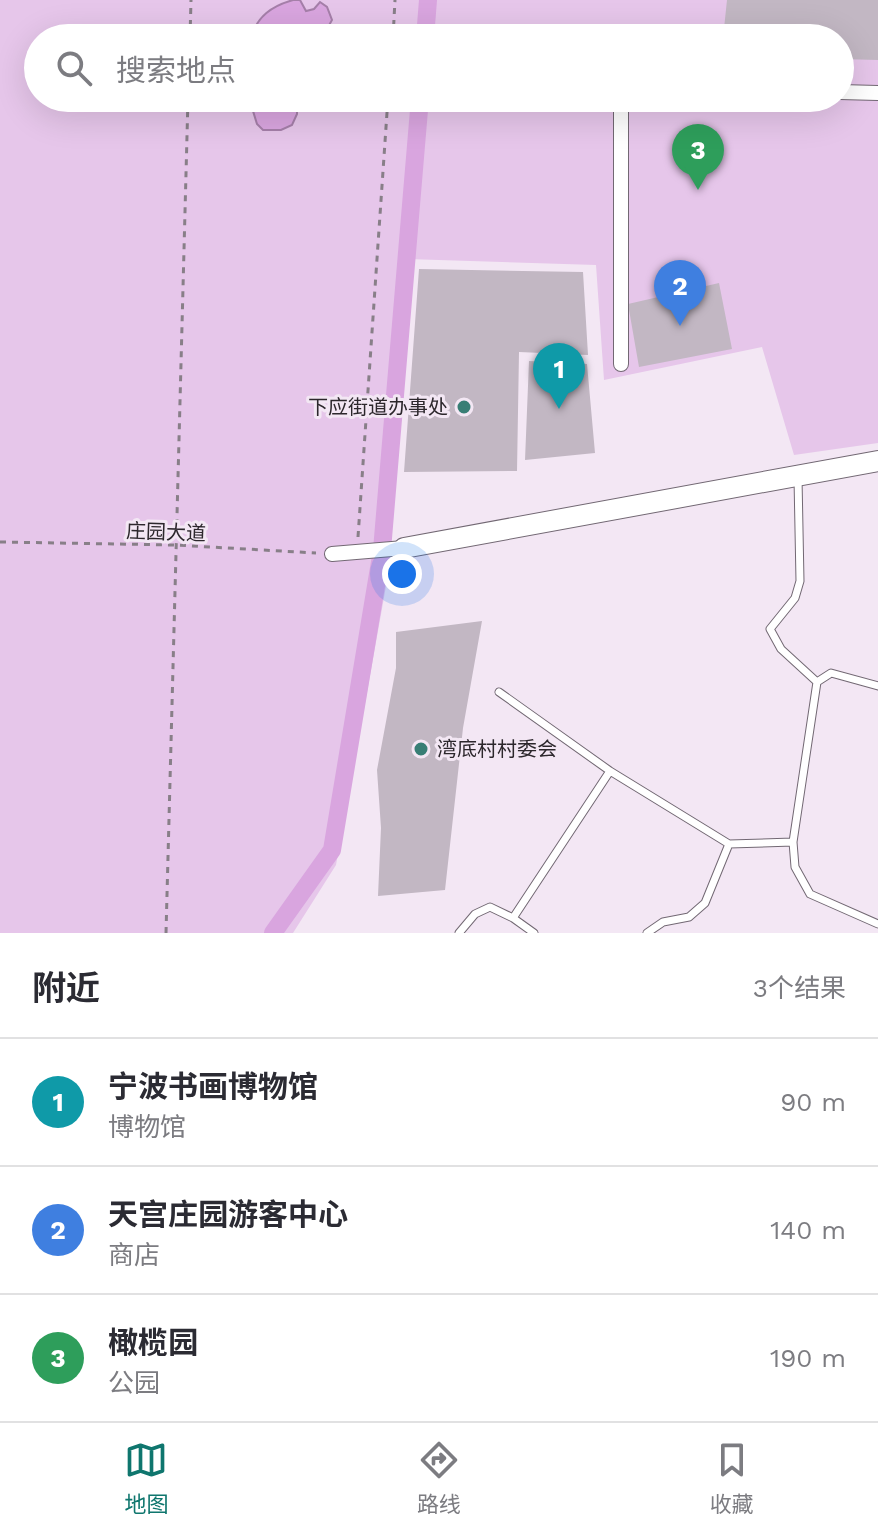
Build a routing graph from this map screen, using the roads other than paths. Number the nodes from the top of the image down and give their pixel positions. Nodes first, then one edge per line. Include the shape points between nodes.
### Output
1 (854, 92) edge
2 (878, 93) edge
3 (621, 112) edge
4 (621, 364) dead end
5 (878, 461) edge
6 (798, 475) junction
7 (404, 548) joint
8 (332, 554) road end
9 (817, 682) junction
10 (878, 686) edge
11 (499, 692) dead end
12 (610, 771) junction
13 (793, 842) junction
14 (729, 844) junction
15 (513, 918) junction
16 (878, 924) edge
17 (459, 933) edge
18 (534, 933) edge
19 (647, 933) edge

1 - 2 street
3 - 4 street
5 - 6 main road
6 - 7 main road
6 - 9 lane via 800,581 795,598 770,629 781,649
7 - 8 street
9 - 10 lane via 831,673
9 - 13 lane
11 - 12 lane
12 - 14 lane
12 - 15 lane
13 - 14 lane
13 - 16 lane via 795,867 810,894
14 - 19 lane via 705,903 689,917 663,922
15 - 17 lane via 490,907 475,914
15 - 18 lane

